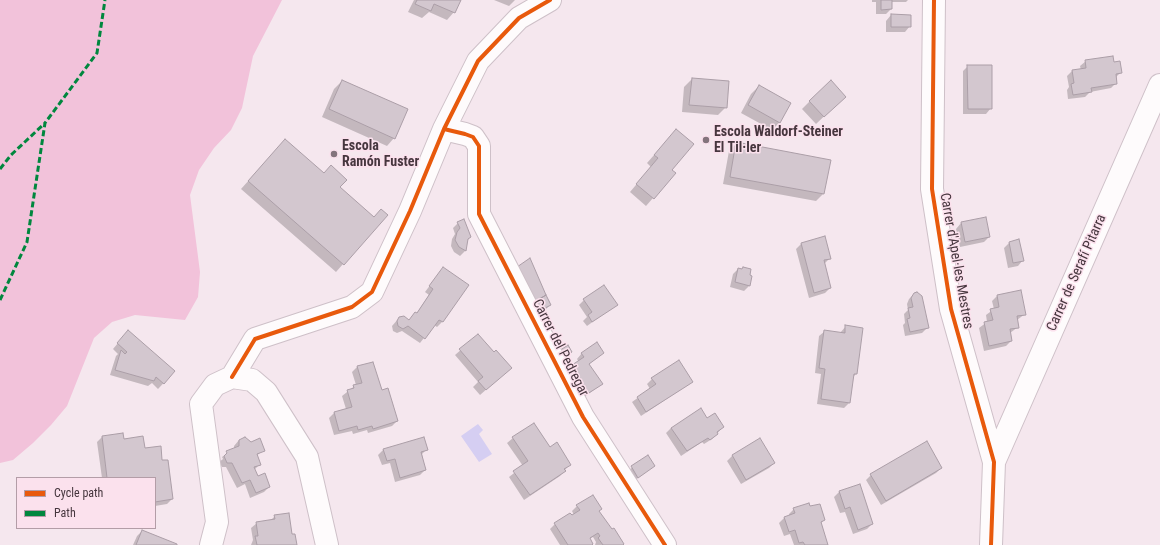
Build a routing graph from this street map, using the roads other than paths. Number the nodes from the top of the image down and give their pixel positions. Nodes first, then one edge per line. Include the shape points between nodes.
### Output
1 (550, 0) edge
2 (934, 0) edge
3 (1160, 85) edge
4 (444, 129) junction
5 (232, 377) junction
6 (994, 462) junction
7 (211, 545) edge
8 (327, 545) edge
9 (665, 545) edge
10 (991, 545) edge

1 - 4 street via 519,18 478,61
2 - 6 street, Carrer d'Apel·les Mestres via 932,189 951,309
3 - 6 street, Carrer de Serafí Pitarra
4 - 5 street via 410,211 372,292 352,308 255,339
4 - 9 street, Carrer del Pedregar via 465,134 479,146 479,214 583,417
5 - 7 street via 215,385 201,404 217,522
5 - 8 street via 252,380 266,392 307,457
6 - 10 street, Carrer d'Apel·les Mestres

